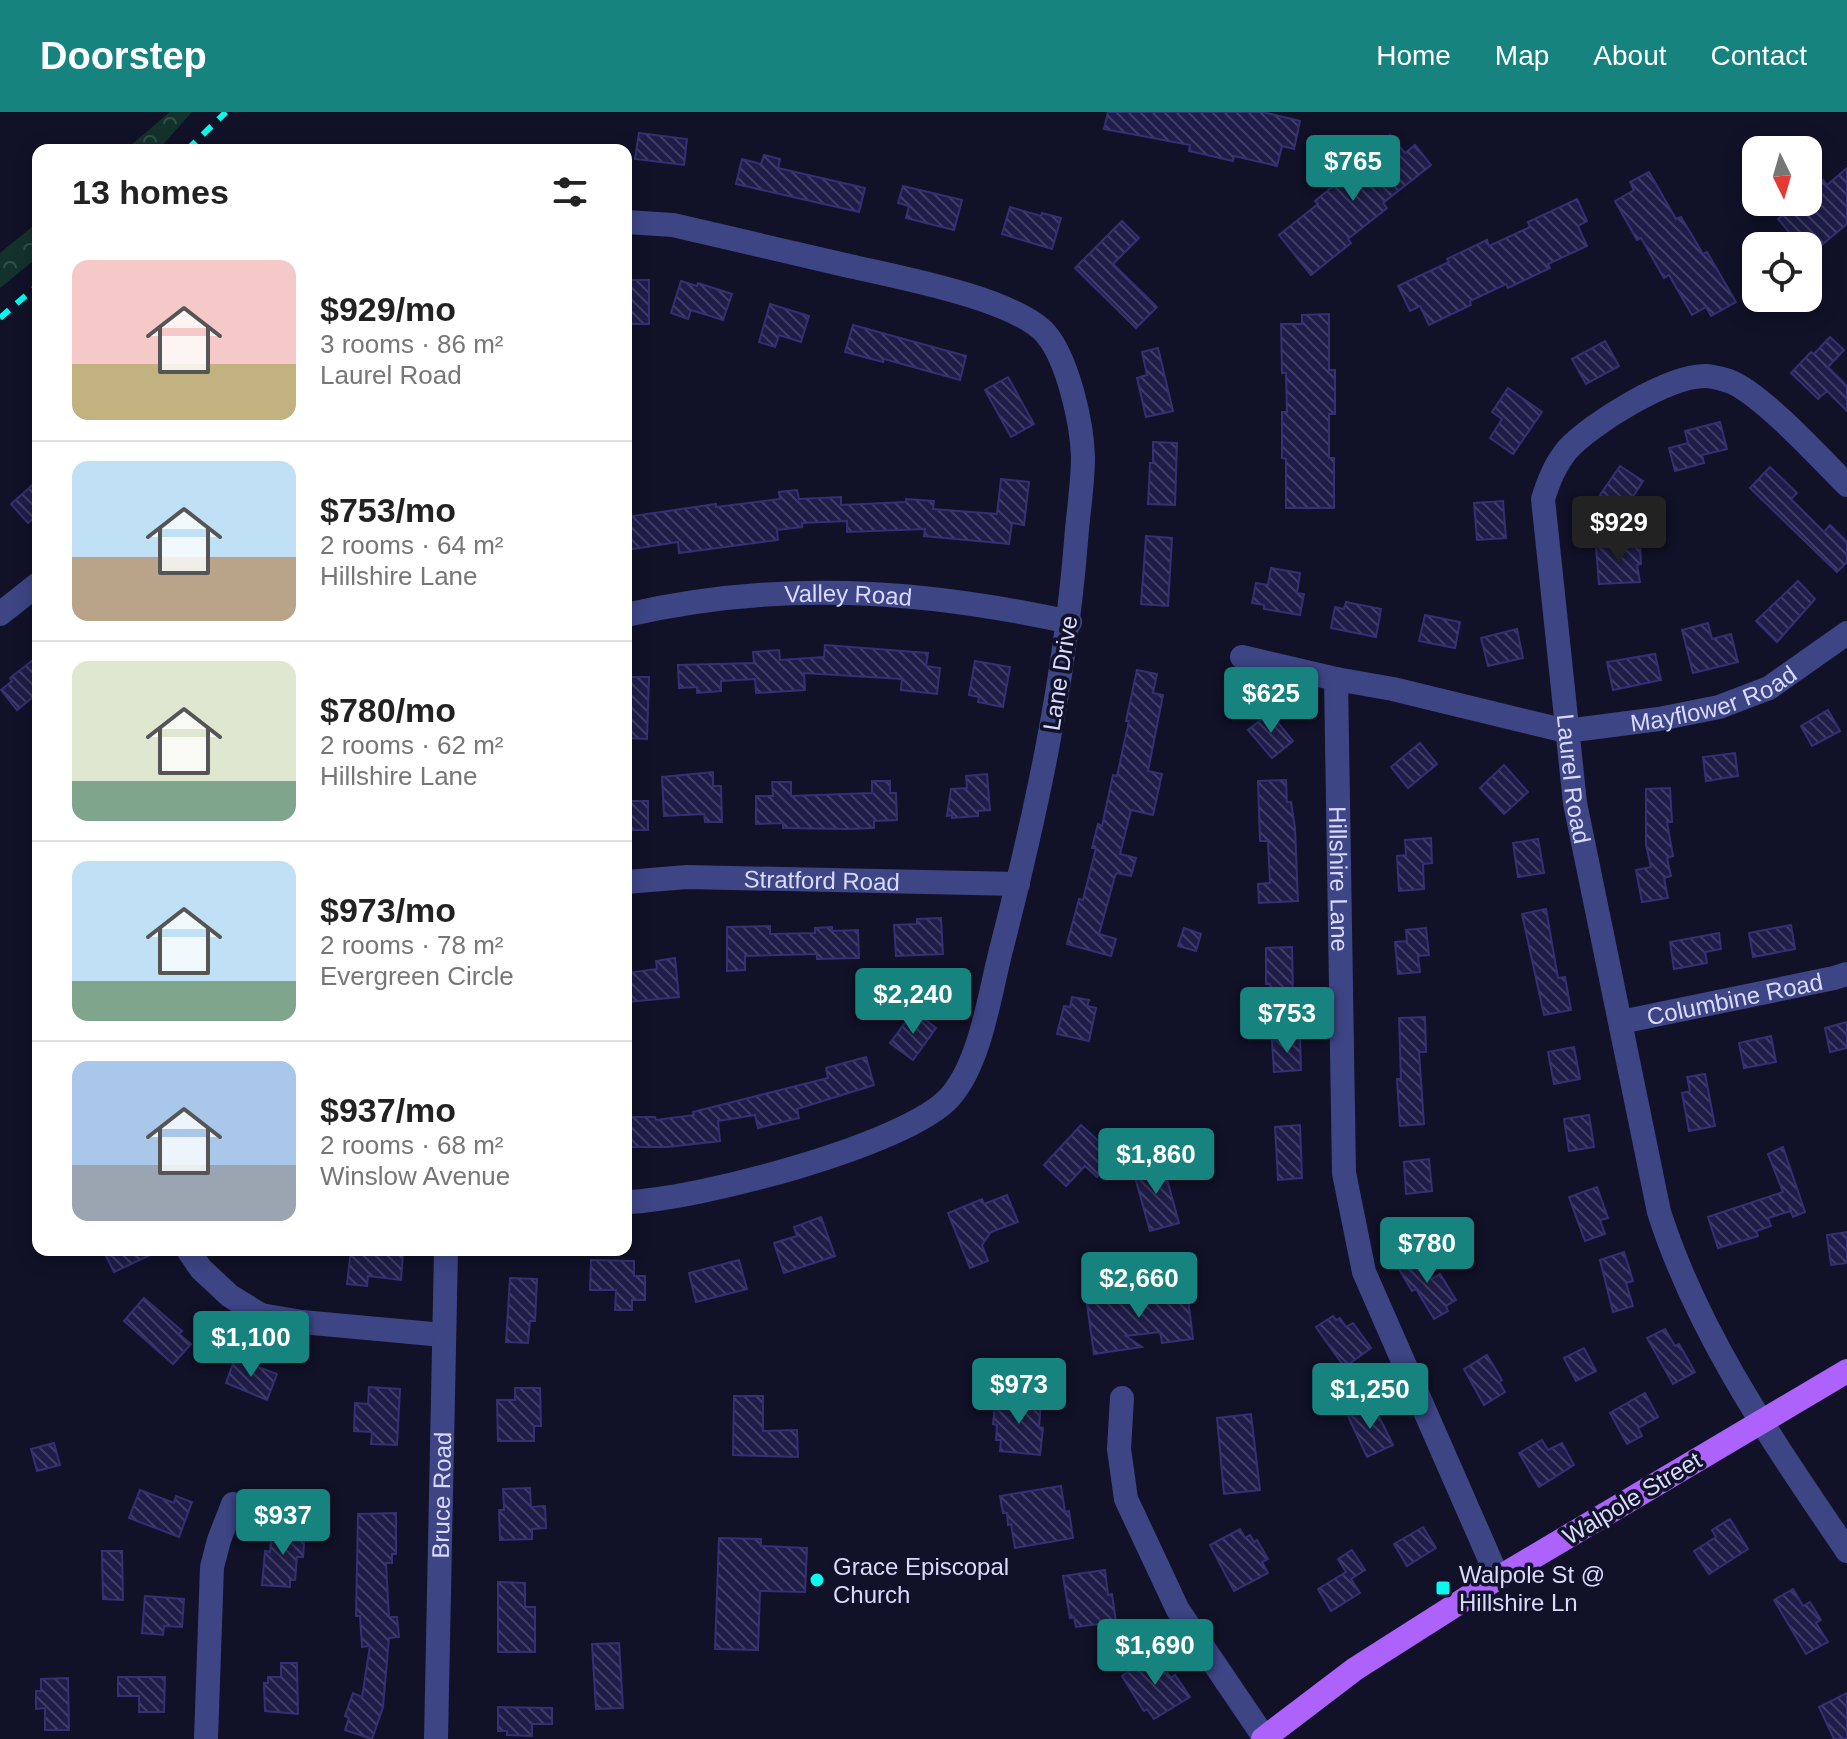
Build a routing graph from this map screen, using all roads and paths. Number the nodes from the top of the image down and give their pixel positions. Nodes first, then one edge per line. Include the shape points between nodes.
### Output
1 (632, 222) edge
2 (1846, 483) edge
3 (32, 589) edge
4 (0, 614) edge
5 (632, 614) edge
6 (1070, 622) junction
7 (1847, 633) edge
8 (1242, 657) dead end
9 (1336, 679) junction
10 (1566, 731) junction
11 (632, 882) edge
12 (1018, 884) junction
13 (1847, 974) edge
14 (1621, 1022) junction
15 (632, 1202) edge
16 (192, 1256) edge
17 (446, 1256) edge
18 (443, 1335) junction
19 (1847, 1371) edge
20 (1122, 1398) dead end
21 (1761, 1422) junction
22 (233, 1504) dead end
23 (1847, 1551) edge
24 (1498, 1578) junction
25 (1264, 1738) edge
26 (206, 1739) edge
27 (436, 1739) edge

1 - 6 street, Lane Drive via 673,225 964,293 1017,314 1045,333 1075,399 1083,456
2 - 10 street, Laurel Road via 1749,391 1705,376 1683,380 1606,417 1568,449 1551,473 1543,499
3 - 4 street
5 - 6 street, Valley Road via 742,595 823,592 979,603
6 - 12 street, Lane Drive
7 - 10 street, Mayflower Road via 1769,688 1719,707
8 - 9 street
9 - 10 street
9 - 24 street, Hillshire Lane via 1344,1173 1355,1237 1369,1286
10 - 14 street, Laurel Road via 1575,803
11 - 12 street, Stratford Road via 687,877
12 - 15 street, Lane Drive via 968,1072 948,1099 913,1124 833,1156 717,1188
13 - 14 street, Columbine Road
14 - 21 street, Laurel Road via 1668,1240 1702,1316
16 - 18 street via 230,1296 261,1315
17 - 18 street, Bruce Road
18 - 27 street, Bruce Road
19 - 21 main road, Walpole Street
20 - 25 street via 1119,1449 1126,1499 1178,1610
21 - 23 street, Laurel Road
21 - 24 main road, Walpole Street
22 - 26 street via 212,1567
24 - 25 main road, Walpole Street via 1355,1669

